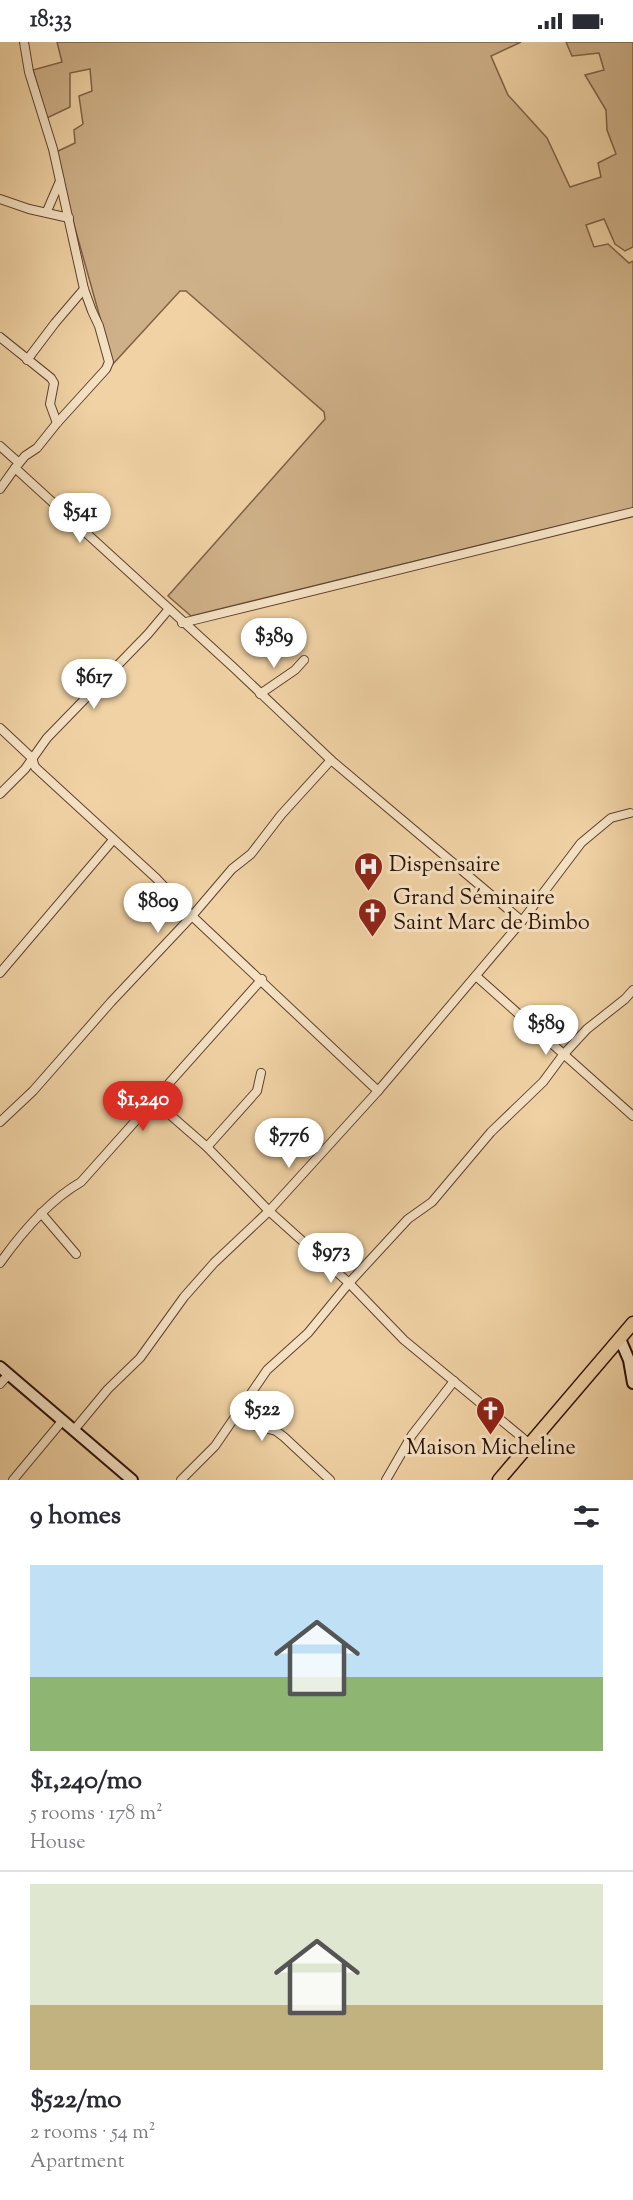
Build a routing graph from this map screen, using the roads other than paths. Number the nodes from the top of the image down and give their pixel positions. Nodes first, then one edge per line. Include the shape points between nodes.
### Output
1 (24, 42) edge
2 (60, 181) junction
3 (0, 199) edge
4 (47, 212) junction
5 (69, 218) junction
6 (84, 289) junction
7 (0, 337) edge
8 (27, 360) junction
9 (57, 423) junction
10 (0, 446) edge
11 (17, 466) junction
12 (0, 489) edge
13 (633, 512) edge
14 (169, 609) junction
15 (183, 623) junction
16 (304, 660) dead end
17 (260, 694) junction
18 (0, 729) edge
19 (32, 758) junction
20 (331, 760) junction
21 (0, 794) edge
22 (630, 813) dead end
23 (112, 840) junction
24 (192, 916) junction
25 (522, 921) junction
26 (0, 973) edge
27 (476, 976) junction
28 (261, 979) junction
29 (633, 990) edge
30 (562, 1054) junction
31 (261, 1073) dead end
32 (378, 1091) junction
33 (153, 1100) junction
34 (633, 1116) edge
35 (0, 1122) edge
36 (207, 1148) junction
37 (269, 1211) junction
38 (41, 1213) junction
39 (76, 1254) dead end
40 (0, 1263) edge
41 (349, 1283) junction
42 (633, 1323) edge
43 (620, 1339) junction
44 (4, 1371) edge
45 (454, 1381) junction
46 (633, 1383) edge
47 (0, 1384) edge
48 (240, 1411) junction
49 (63, 1420) junction
50 (74, 1430) junction
51 (530, 1444) junction
52 (13, 1480) edge
53 (132, 1480) edge
54 (181, 1480) edge
55 (330, 1480) edge
56 (386, 1480) edge
57 (499, 1480) edge

1 - 2 street
2 - 4 street
2 - 5 street
3 - 4 street
4 - 5 street
5 - 6 street
6 - 8 street
6 - 9 street via 109,362
7 - 8 street
8 - 9 street via 54,383 50,404
9 - 11 street via 38,448
10 - 11 street
11 - 12 street
11 - 14 street
13 - 15 street
14 - 15 street
14 - 19 street
15 - 17 street
16 - 17 street
17 - 20 street
18 - 19 street
19 - 21 street
19 - 23 street via 35,767
20 - 24 street
20 - 25 street
22 - 25 street via 611,818 581,843
23 - 24 street
23 - 26 street
24 - 28 street
24 - 35 street via 33,1091
25 - 27 street
27 - 30 street
27 - 32 street
28 - 32 street
28 - 33 street
29 - 30 street
30 - 34 street
30 - 41 street via 543,1082 491,1132 432,1203 408,1219
31 - 36 street via 257,1091
32 - 37 street
33 - 36 street
33 - 38 street via 81,1182
36 - 37 street
37 - 41 street
37 - 50 street via 184,1296 140,1358
38 - 39 street
38 - 40 street
41 - 45 street via 404,1340
41 - 48 street via 308,1333 267,1370
42 - 43 main road
43 - 46 main road
43 - 51 main road
44 - 47 street
44 - 49 main road
45 - 51 street
45 - 56 street via 412,1435
48 - 54 street via 215,1446
48 - 55 street via 257,1426 284,1437
49 - 50 main road
49 - 52 street
50 - 53 main road
51 - 57 main road

